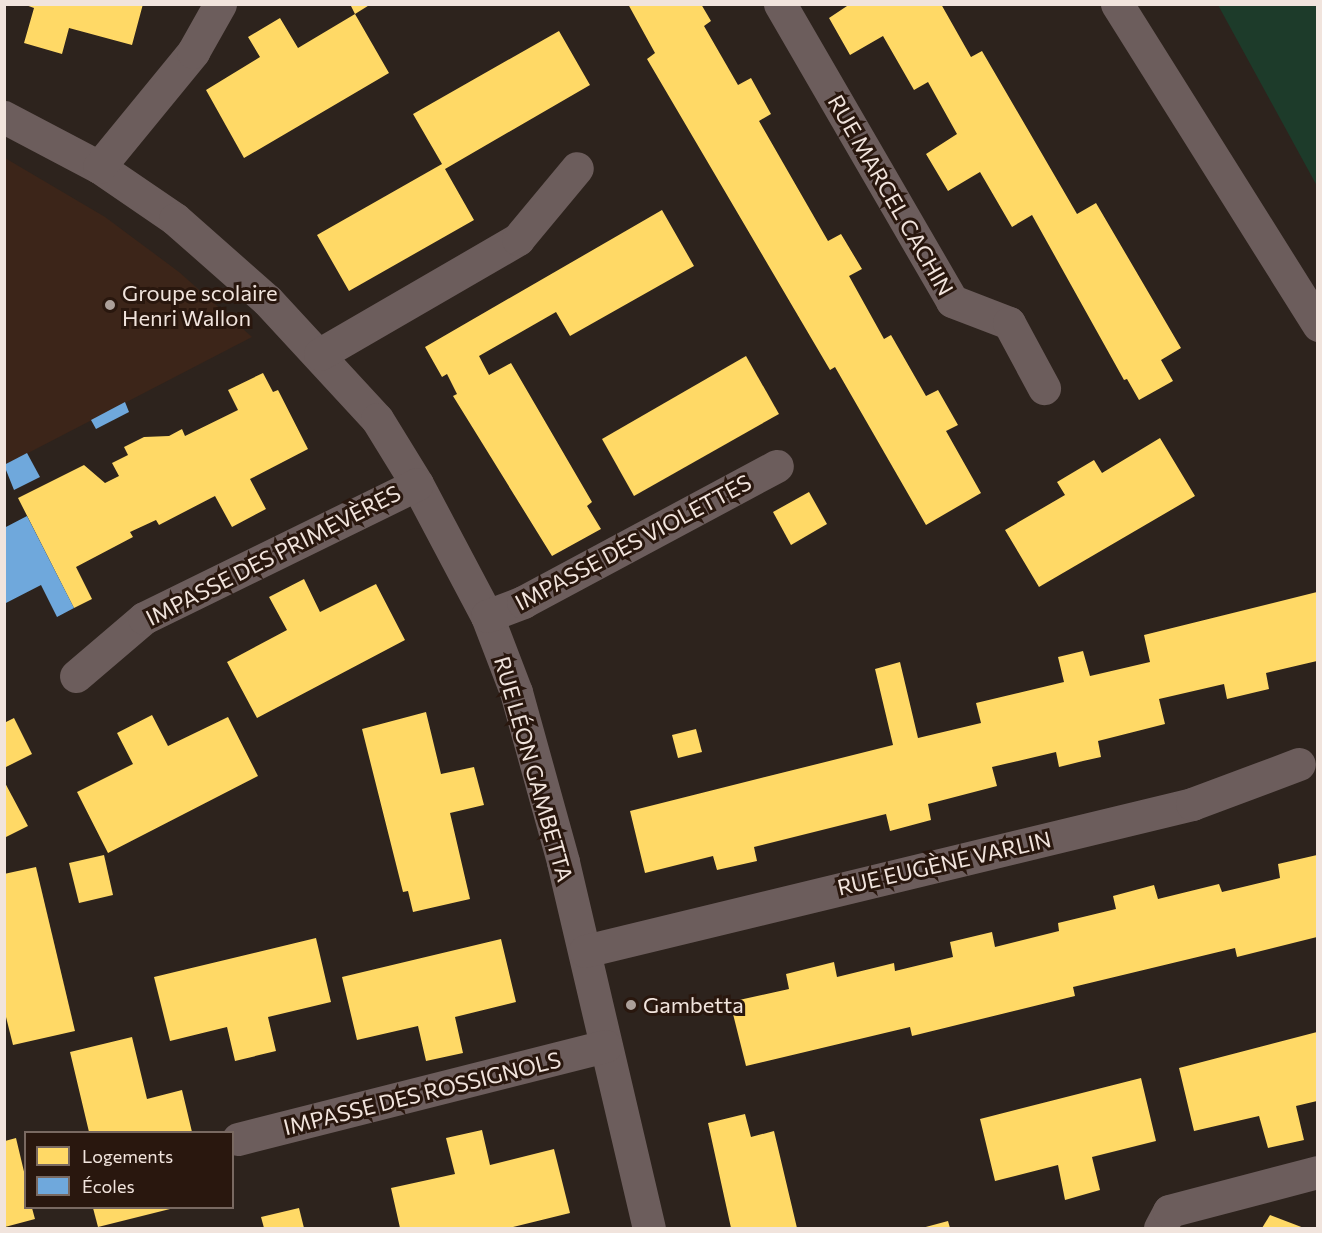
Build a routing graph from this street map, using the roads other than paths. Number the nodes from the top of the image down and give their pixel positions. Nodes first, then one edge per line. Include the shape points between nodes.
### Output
1 (220, 4) edge
2 (780, 4) edge
3 (1117, 4) edge
4 (4, 117) edge
5 (99, 167) junction
6 (577, 168) dead end
7 (1317, 324) edge
8 (320, 354) junction
9 (1044, 388) dead end
10 (777, 466) dead end
11 (417, 484) junction
12 (487, 616) junction
13 (76, 676) dead end
14 (1299, 764) dead end
15 (585, 951) junction
16 (605, 1046) junction
17 (238, 1139) dead end
18 (1317, 1172) edge
19 (649, 1228) edge
20 (1160, 1228) edge

1 - 5 street via 193,52
2 - 9 street, RUE MARCEL CACHIN via 952,302 1009,324
3 - 7 street
4 - 5 street, RUE LÉON GAMBETTA
5 - 8 street, RUE LÉON GAMBETTA via 175,219 267,300
6 - 8 street via 518,239
8 - 11 street, RUE LÉON GAMBETTA via 377,419
10 - 12 street, IMPASSE DES VIOLETTES via 523,602
11 - 12 street, RUE LÉON GAMBETTA
11 - 13 street, IMPASSE DES PRIMEVÈRES via 144,618
12 - 15 street, RUE LÉON GAMBETTA via 516,692
14 - 15 street, RUE EUGÈNE VARLIN via 1192,804
15 - 16 street, RUE LÉON GAMBETTA
16 - 17 street, IMPASSE DES ROSSIGNOLS
16 - 19 street, RUE LÉON GAMBETTA
18 - 20 street via 1169,1211

